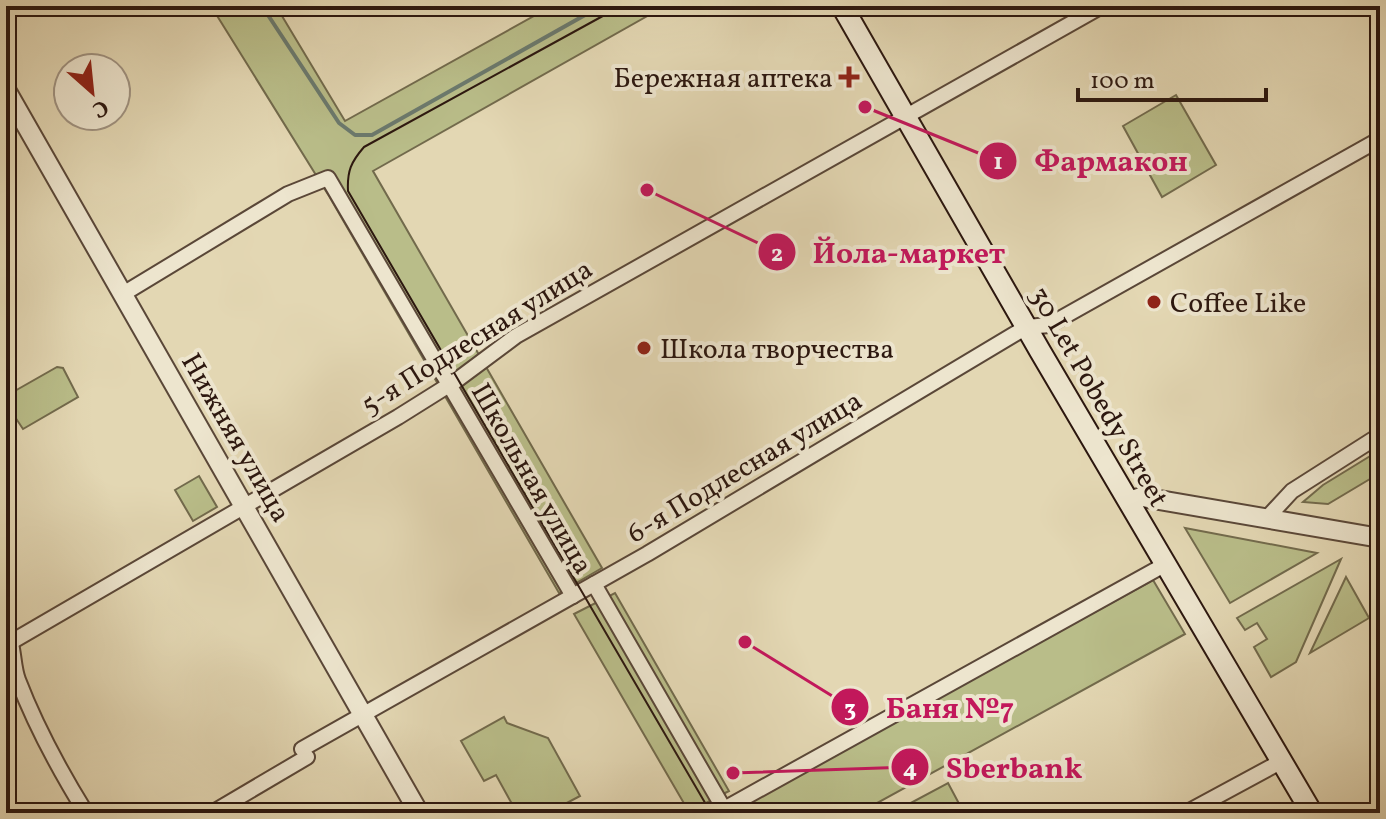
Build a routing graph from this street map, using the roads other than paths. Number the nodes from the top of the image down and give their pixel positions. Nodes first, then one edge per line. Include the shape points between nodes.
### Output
1 (842, 6) edge
2 (1102, 6) edge
3 (6, 90) edge
4 (906, 116) junction
5 (1380, 139) edge
6 (123, 294) junction
7 (1027, 327) junction
8 (449, 385) junction
9 (1380, 435) edge
10 (1128, 501) junction
11 (244, 506) junction
12 (1267, 518) junction
13 (1380, 538) edge
14 (1166, 564) junction
15 (594, 584) junction
16 (573, 596) junction
17 (8, 639) edge
18 (363, 715) junction
19 (1282, 761) junction
20 (742, 799) junction
21 (717, 811) edge
22 (86, 813) edge
23 (212, 813) edge
24 (419, 813) edge
25 (750, 813) edge
26 (1186, 813) edge
27 (1312, 813) edge

1 - 4 main road, 30 Let Pobedy Street
2 - 4 street, 5-я Подлесная улица
3 - 6 street, Нижняя улица
4 - 7 main road, 30 Let Pobedy Street
4 - 8 street, 5-я Подлесная улица via 516,336
5 - 7 street, 6-я Подлесная улица via 1049,325
6 - 8 street, Школьная улица via 288,194 328,178
6 - 11 street, Нижняя улица
7 - 10 main road, 30 Let Pobedy Street
7 - 15 street, 6-я Подлесная улица
8 - 11 street, 5-я Подлесная улица
8 - 16 street, Школьная улица
9 - 12 street via 1292,491
10 - 12 street via 1142,497
10 - 14 main road, 30 Let Pobedy Street
11 - 17 street, 5-я Подлесная улица
11 - 18 street, Нижняя улица
12 - 13 street
14 - 19 main road, 30 Let Pobedy Street
14 - 20 street
15 - 16 street, 6-я Подлесная улица
15 - 21 street, Школьная улица
16 - 18 street, 6-я Подлесная улица
17 - 22 street via 16,677 58,769
18 - 23 street, 6-я Подлесная улица
18 - 24 street, Нижняя улица
19 - 26 street
19 - 27 main road, 30 Let Pobedy Street
20 - 21 street
20 - 25 street

